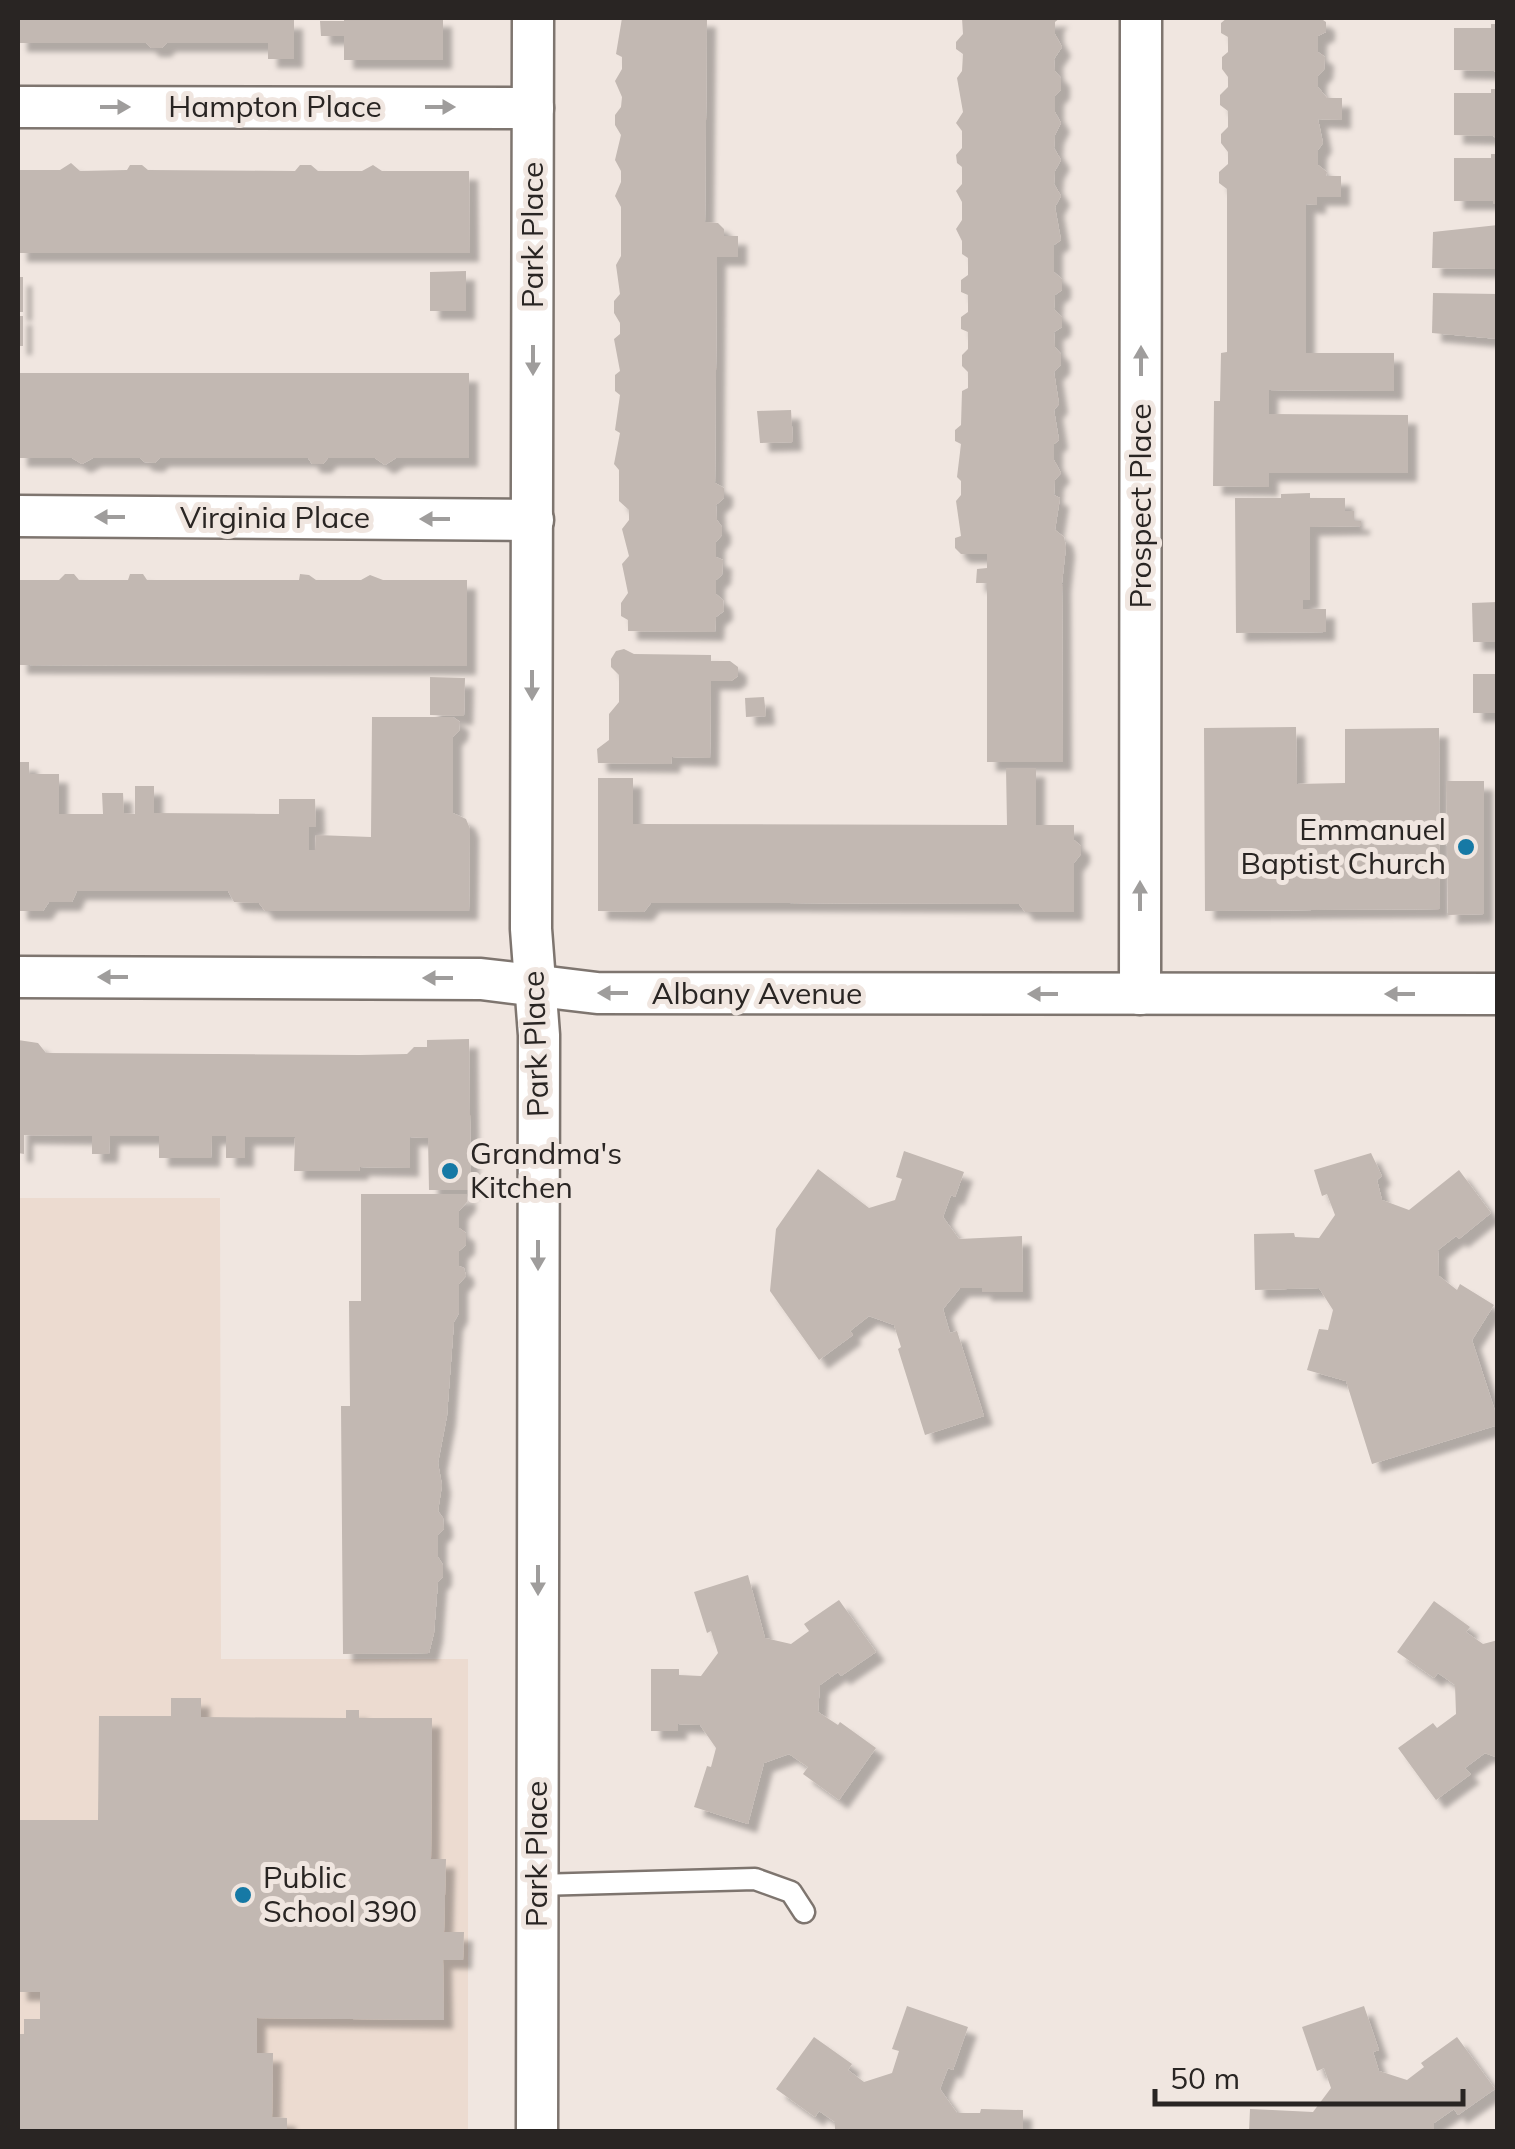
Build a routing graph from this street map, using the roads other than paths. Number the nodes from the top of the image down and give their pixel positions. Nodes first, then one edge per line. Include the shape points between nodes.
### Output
1 (533, 18) edge
2 (1141, 18) edge
3 (18, 107) edge
4 (533, 108) junction
5 (18, 516) edge
6 (533, 520) junction
7 (18, 977) edge
8 (534, 985) junction
9 (1140, 994) junction
10 (1498, 994) edge
11 (538, 1884) junction
12 (804, 1912) dead end
13 (537, 2132) edge

1 - 4 street, Park Place
9 -> 2 street, Prospect Place
3 -> 4 street, Hampton Place
4 -> 6 street, Park Place
6 -> 5 street, Virginia Place
6 -> 8 street, Park Place
8 -> 7 street, Albany Avenue via 481,978
9 -> 8 street, Albany Avenue via 597,994
8 -> 11 street, Park Place
10 -> 9 street, Albany Avenue
11 - 12 lane via 755,1879 791,1892
11 - 13 street, Park Place

